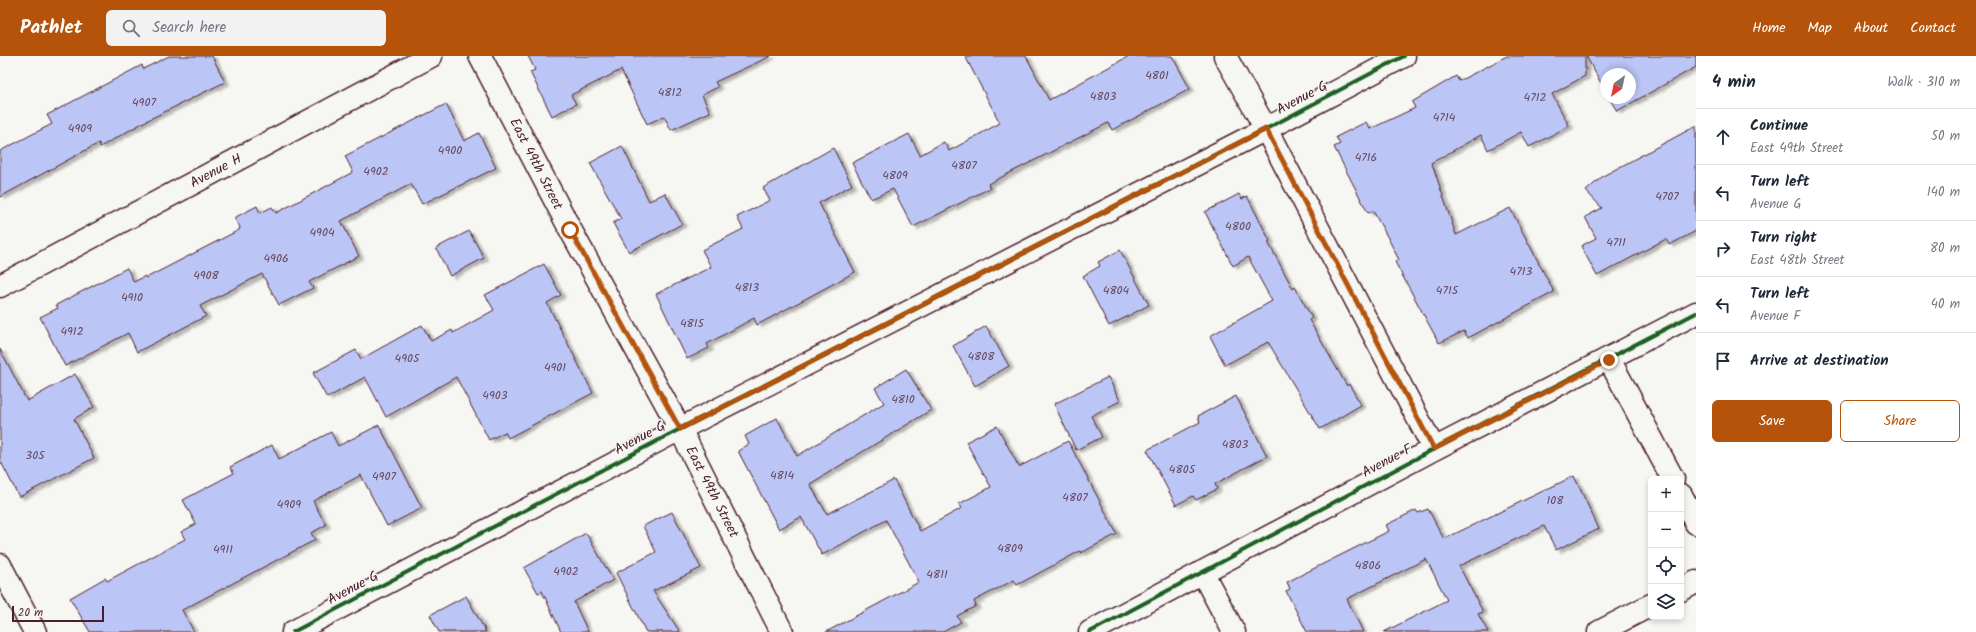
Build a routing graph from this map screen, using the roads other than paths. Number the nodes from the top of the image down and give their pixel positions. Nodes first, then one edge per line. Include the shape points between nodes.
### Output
1 (431, 56) edge
2 (480, 56) edge
3 (1225, 56) edge
4 (1404, 56) edge
5 (1266, 129) junction
6 (0, 286) edge
7 (1696, 313) edge
8 (1609, 360) junction
9 (680, 429) junction
10 (1434, 449) junction
11 (1671, 476) edge
12 (1684, 501) edge
13 (1696, 523) edge
14 (0, 565) edge
15 (1202, 572) junction
16 (1696, 582) edge
17 (1684, 588) edge
18 (1648, 607) edge
19 (34, 632) edge
20 (293, 632) edge
21 (782, 632) edge
22 (1090, 632) edge
23 (1234, 632) edge
24 (1599, 632) edge

1 - 6 street, Avenue H
2 - 9 street, East 49th Street via 570,230
3 - 5 street
4 - 5 street, Avenue G
5 - 9 street, Avenue G
5 - 10 street
7 - 8 street, Avenue F
8 - 10 street, Avenue F
8 - 11 street
9 - 20 street, Avenue G
9 - 21 street, East 49th Street
10 - 15 street, Avenue F
12 - 13 street
14 - 19 street
15 - 22 street, Avenue F
15 - 23 street
16 - 17 street
18 - 24 street

